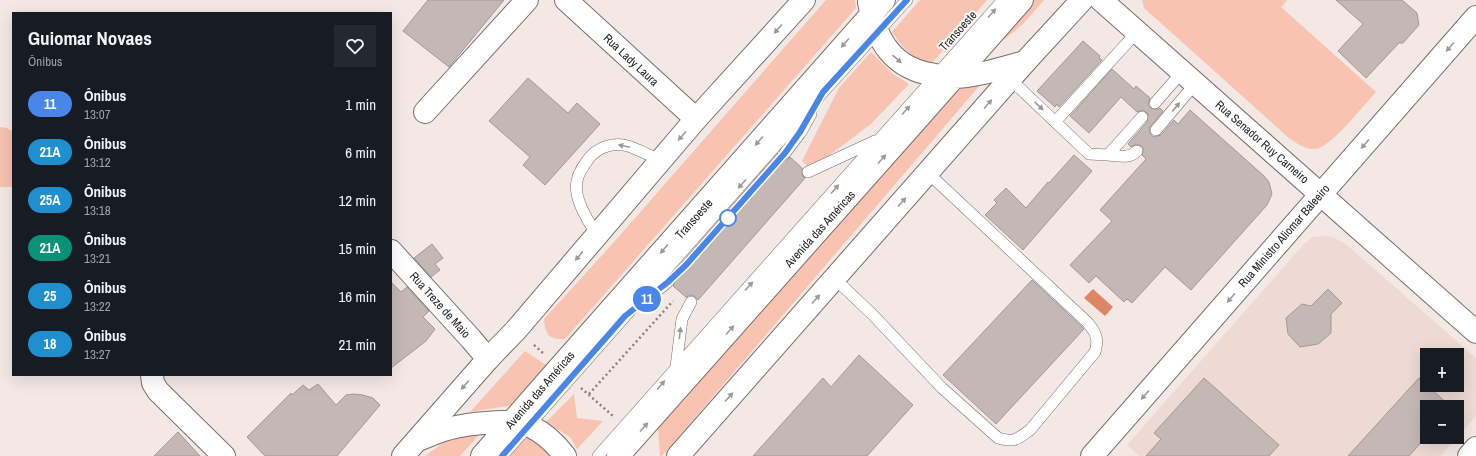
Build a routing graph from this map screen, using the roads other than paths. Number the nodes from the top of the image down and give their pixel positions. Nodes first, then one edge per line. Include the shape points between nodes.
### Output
1 (527, 0) edge
2 (566, 0) edge
3 (804, 0) edge
4 (907, 0) edge
5 (1003, 0) edge
6 (1022, 0) edge
7 (1082, 0) edge
8 (1101, 0) edge
9 (875, 12) edge
10 (1476, 17) edge
11 (1137, 32) junction
12 (1025, 62) junction
13 (945, 76) junction
14 (1189, 78) junction
15 (1010, 79) junction
16 (823, 92) junction
17 (1154, 102) dead end
18 (425, 112) dead end
19 (1142, 117) dead end
20 (696, 119) junction
21 (1055, 122) junction
22 (1156, 130) dead end
23 (880, 139) junction
24 (1137, 151) dead end
25 (785, 153) dead end
26 (1108, 155) junction
27 (660, 160) junction
28 (808, 172) dead end
29 (928, 173) junction
30 (1321, 194) junction
31 (597, 235) junction
32 (392, 252) edge
33 (834, 278) junction
34 (668, 282) dead end
35 (691, 302) dead end
36 (625, 316) junction
37 (1476, 332) edge
38 (488, 359) junction
39 (676, 367) junction
40 (152, 376) edge
41 (521, 424) junction
42 (704, 426) junction
43 (418, 440) junction
44 (1476, 448) edge
45 (224, 456) edge
46 (403, 456) edge
47 (482, 456) edge
48 (502, 456) edge
49 (565, 456) edge
50 (598, 456) edge
51 (618, 456) edge
52 (678, 456) edge
53 (691, 456) edge
54 (1092, 456) edge
55 (1469, 456) edge

1 - 18 main road
2 - 20 main road, Rua Lady Laura
3 -> 20 main road
4 - 9 lane, Transoeste
13 -> 5 lane, Transoeste
6 - 13 main road, Avenida das Américas
7 - 12 main road
8 - 11 main road, Rua Senador Ruy Carneiro
9 -> 13 main road via 893,56 905,66 924,73
9 - 16 lane, Transoeste
9 -> 41 main road, Avenida das Américas via 559,368
10 -> 30 main road, Rua Ministro Aliomar Baleeiro
11 - 14 main road, Rua Senador Ruy Carneiro
11 - 21 lane
12 - 13 main road via 986,72
12 - 15 main road
23 -> 13 lane, Transoeste
51 -> 13 main road, Avenida das Américas via 904,134
14 - 17 lane
22 -> 14 lane
14 - 30 main road, Rua Senador Ruy Carneiro
15 -> 21 lane
29 -> 15 main road
16 - 25 lane
16 -> 36 lane, Transoeste
19 - 26 lane
20 -> 27 main road
21 - 26 lane via 1089,154
23 - 28 lane
39 -> 23 lane, Transoeste
24 - 26 lane via 1132,155
27 - 31 main road
27 -> 31 lane via 623,145 607,145 594,153 582,168 576,182 578,198
33 -> 29 main road
29 - 33 lane via 1088,323 1097,337 1095,352 1030,430 1009,441 998,438 942,388
30 - 37 main road, Rua Senador Ruy Carneiro
30 -> 54 main road, Rua Ministro Aliomar Baleeiro
31 -> 38 main road
32 - 38 main road, Rua Treze de Maio
42 -> 33 main road
34 - 36 lane
39 -> 35 lane via 682,319
36 - 41 lane, Transoeste
38 -> 43 main road
50 -> 39 lane, Transoeste
40 - 45 main road via 152,383 158,391
41 - 43 main road via 500,422 448,429
41 - 47 main road, Avenida das Américas
41 - 48 lane, Transoeste
41 - 49 main road via 541,433
42 - 52 main road
42 - 53 main road
43 - 46 main road
44 - 55 main road

